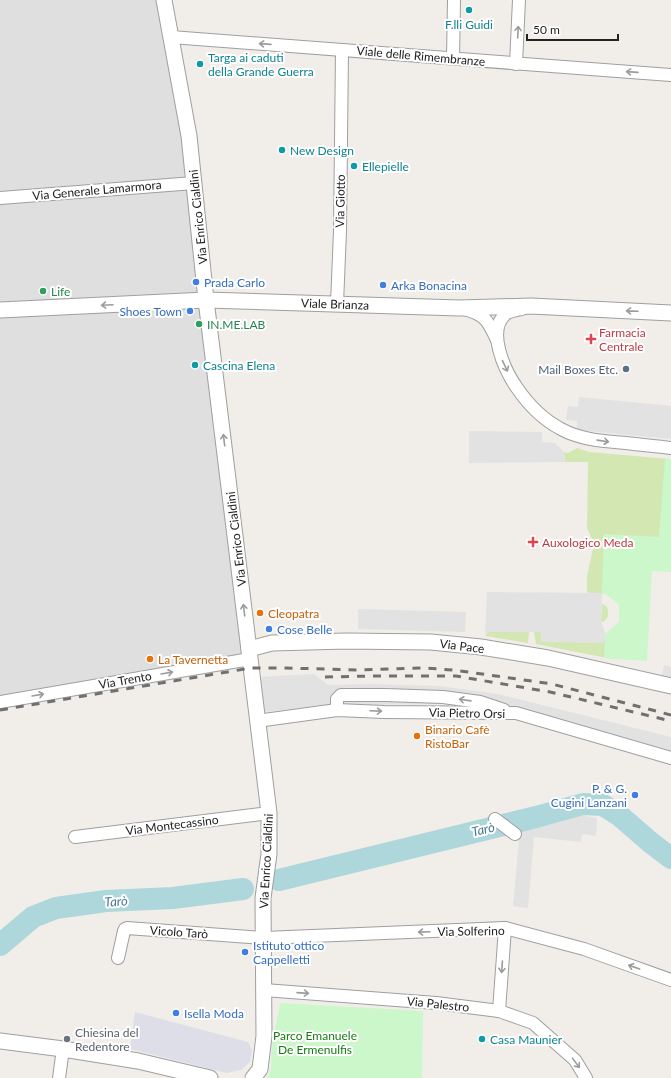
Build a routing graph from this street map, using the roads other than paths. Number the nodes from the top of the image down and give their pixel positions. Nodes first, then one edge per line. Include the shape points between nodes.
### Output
1 (164, 0) edge
2 (454, 0) edge
3 (519, 0) edge
4 (170, 37) junction
5 (342, 50) junction
6 (453, 58) junction
7 (516, 64) junction
8 (671, 75) edge
9 (194, 183) junction
10 (0, 198) edge
11 (206, 300) junction
12 (337, 304) junction
13 (531, 306) junction
14 (459, 308) junction
15 (0, 310) edge
16 (671, 313) edge
17 (498, 342) junction
18 (671, 448) edge
19 (250, 654) junction
20 (671, 686) edge
21 (0, 702) edge
22 (337, 704) junction
23 (516, 714) junction
24 (257, 721) junction
25 (671, 758) edge
26 (269, 813) junction
27 (495, 819) dead end
28 (515, 834) dead end
29 (76, 837) dead end
30 (505, 928) junction
31 (264, 938) junction
32 (118, 958) dead end
33 (671, 980) edge
34 (264, 990) junction
35 (499, 1011) junction
36 (0, 1041) edge
37 (63, 1049) junction
38 (59, 1078) edge
39 (210, 1078) edge
40 (253, 1078) edge
41 (586, 1078) edge

1 - 4 street, Via Enrico Cialdini
2 - 6 street
7 -> 3 street
5 -> 4 street, Viale delle Rimembranze
4 - 9 street, Via Enrico Cialdini via 189,136
5 - 6 street, Viale delle Rimembranze
5 - 12 street, Via Giotto
6 - 7 street, Viale delle Rimembranze
8 -> 7 street, Viale delle Rimembranze
9 - 10 street, Via Generale Lamarmora
9 - 11 street, Via Enrico Cialdini
11 - 12 street, Viale Brianza
11 -> 15 street, Viale Brianza
19 -> 11 street, Via Enrico Cialdini
12 - 14 street, Viale Brianza
13 - 14 street, Viale Brianza
16 -> 13 street, Viale Brianza
13 - 17 street via 515,310 503,318 497,332
14 - 17 street via 484,317
17 -> 18 street via 500,355 516,388 538,412 562,430 606,442
19 - 20 street, Via Pace via 272,643 431,642 548,658
21 -> 19 street, Via Trento
19 - 24 street, Via Enrico Cialdini
22 -> 23 street, Via Pietro Orsi via 384,712
23 -> 22 street via 480,702 443,697 341,695
22 - 24 street, Via Pietro Orsi
23 - 25 street, Via Pietro Orsi
24 - 26 street, Via Enrico Cialdini
26 - 29 street, Via Montecassino
26 - 31 street, Via Enrico Cialdini via 263,898
27 - 28 street
30 -> 31 street, Via Solferino
33 -> 30 street, Via Solferino via 584,949
30 -> 35 street
31 - 32 street, Vicolo Tarò via 127,928 124,931
31 - 34 street, Via Enrico Cialdini
34 -> 35 street, Via Palestro via 436,1003
34 - 40 street, Via Enrico Cialdini via 264,1036 260,1069
35 -> 41 street, Via Palestro via 533,1024 575,1060
36 - 37 street
37 - 38 street
37 - 39 street via 138,1061

